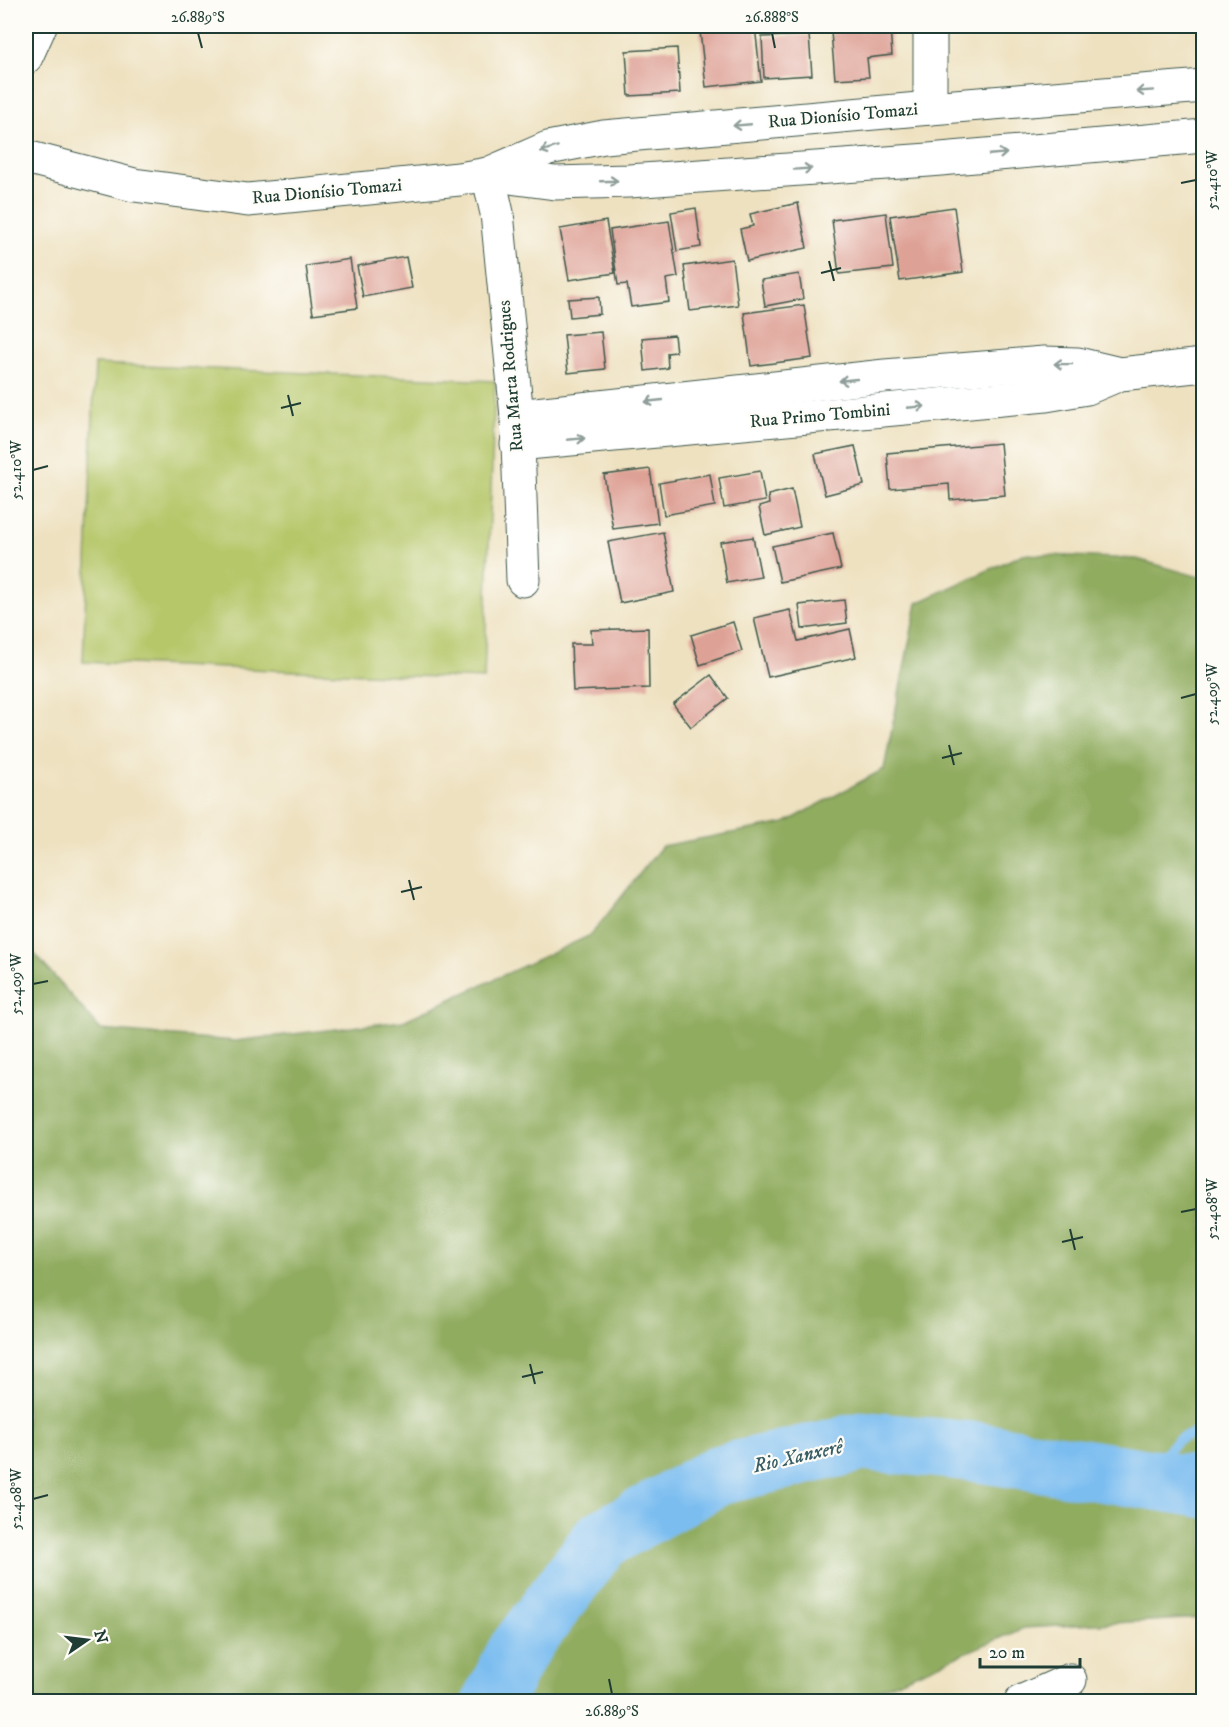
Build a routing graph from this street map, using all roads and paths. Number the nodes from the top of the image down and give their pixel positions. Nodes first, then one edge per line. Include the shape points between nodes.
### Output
1 (40, 26) edge
2 (930, 26) edge
3 (26, 57) edge
4 (1203, 86) edge
5 (930, 108) junction
6 (1203, 136) edge
7 (26, 158) edge
8 (488, 174) junction
9 (1203, 365) edge
10 (517, 430) junction
11 (523, 580) dead end
12 (1070, 1680) dead end
13 (1021, 1701) edge

1 - 3 street
2 - 5 street
4 -> 5 street, Rua Dionísio Tomazi
5 -> 8 street, Rua Dionísio Tomazi via 604,137 548,148
8 -> 6 street, Rua Dionísio Tomazi via 555,183 629,181
7 - 8 street, Rua Dionísio Tomazi via 134,185 248,200
8 - 10 street, Rua Marta Rodrigues via 497,213
9 - 10 street, Rua Primo Tombini via 1120,374 1087,388 1046,395
10 - 11 street, Rua Marta Rodrigues
12 - 13 street

